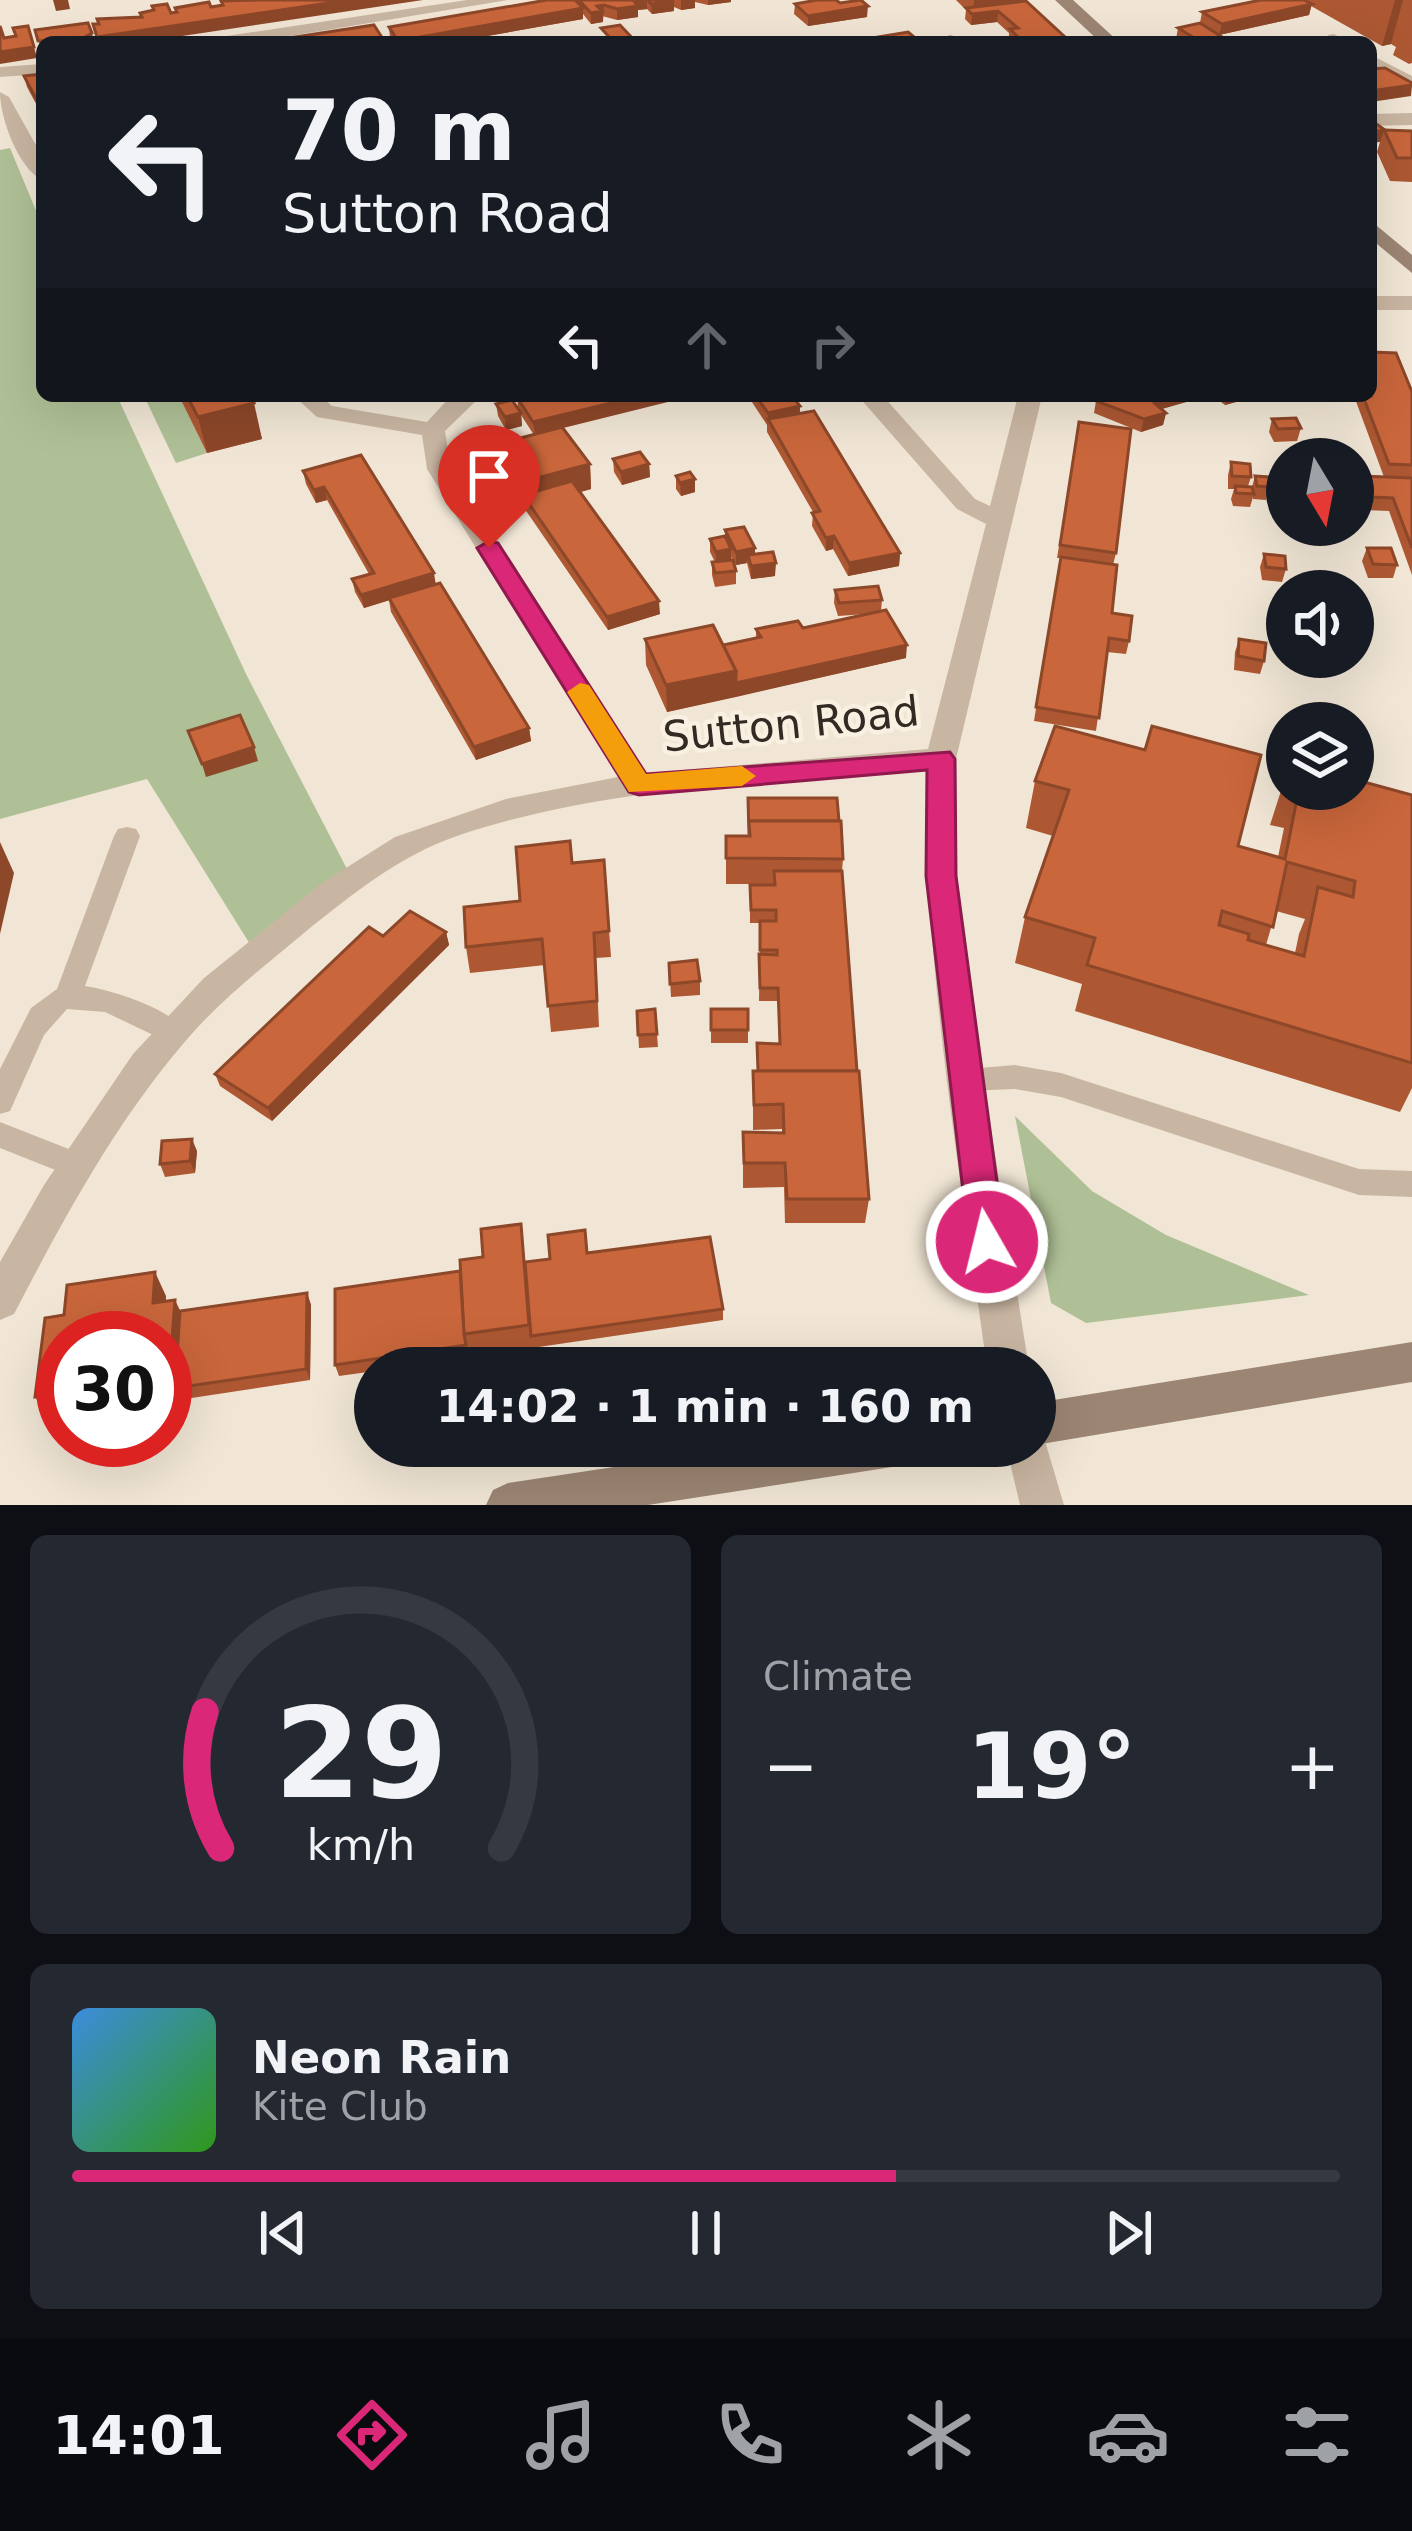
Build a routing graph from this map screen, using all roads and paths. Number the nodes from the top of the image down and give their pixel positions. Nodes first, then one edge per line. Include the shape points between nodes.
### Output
1 (500, 0) edge
2 (1063, 0) edge
3 (260, 36) edge
4 (1103, 36) edge
5 (1377, 63) edge
6 (36, 69) edge
7 (0, 72) edge
8 (1412, 83) edge
9 (0, 97) edge
10 (1412, 119) edge
11 (1377, 121) edge
12 (36, 163) edge
13 (1377, 233) edge
14 (1412, 267) edge
15 (1377, 303) edge
16 (1412, 303) edge
17 (313, 402) edge
18 (457, 402) edge
19 (876, 402) edge
20 (1028, 402) edge
21 (433, 430) junction
22 (999, 520) junction
23 (941, 759) junction
24 (639, 784) junction
25 (127, 836) dead end
26 (68, 998) junction
27 (172, 1032) junction
28 (964, 1079) junction
29 (0, 1102) edge
30 (0, 1135) edge
31 (73, 1164) junction
32 (1412, 1184) edge
33 (0, 1301) edge
34 (1005, 1347) edge
35 (1412, 1362) edge
36 (1056, 1421) edge
37 (755, 1467) edge
38 (1033, 1467) edge
39 (508, 1505) edge
40 (1042, 1505) edge

1 - 3 street
2 - 4 main road
5 - 8 street
6 - 7 street
9 - 12 street
10 - 11 street
13 - 14 main road
15 - 16 street
17 - 21 street via 325,412
18 - 21 street
19 - 22 street via 966,504
20 - 22 street, Sutton Road
21 - 24 street via 440,469
22 - 23 street, Sutton Road
23 - 24 street, Sutton Road
23 - 28 street via 941,876
24 - 27 street, Sutton Road via 443,829 360,871
25 - 26 lane
26 - 27 lane via 89,997
26 - 29 lane via 49,1006
27 - 31 street, Sutton Road
28 - 32 lane via 1061,1085 1359,1182
28 - 34 street
30 - 31 lane
31 - 33 street, Sutton Road
35 - 36 main road
37 - 39 main road
38 - 40 street

